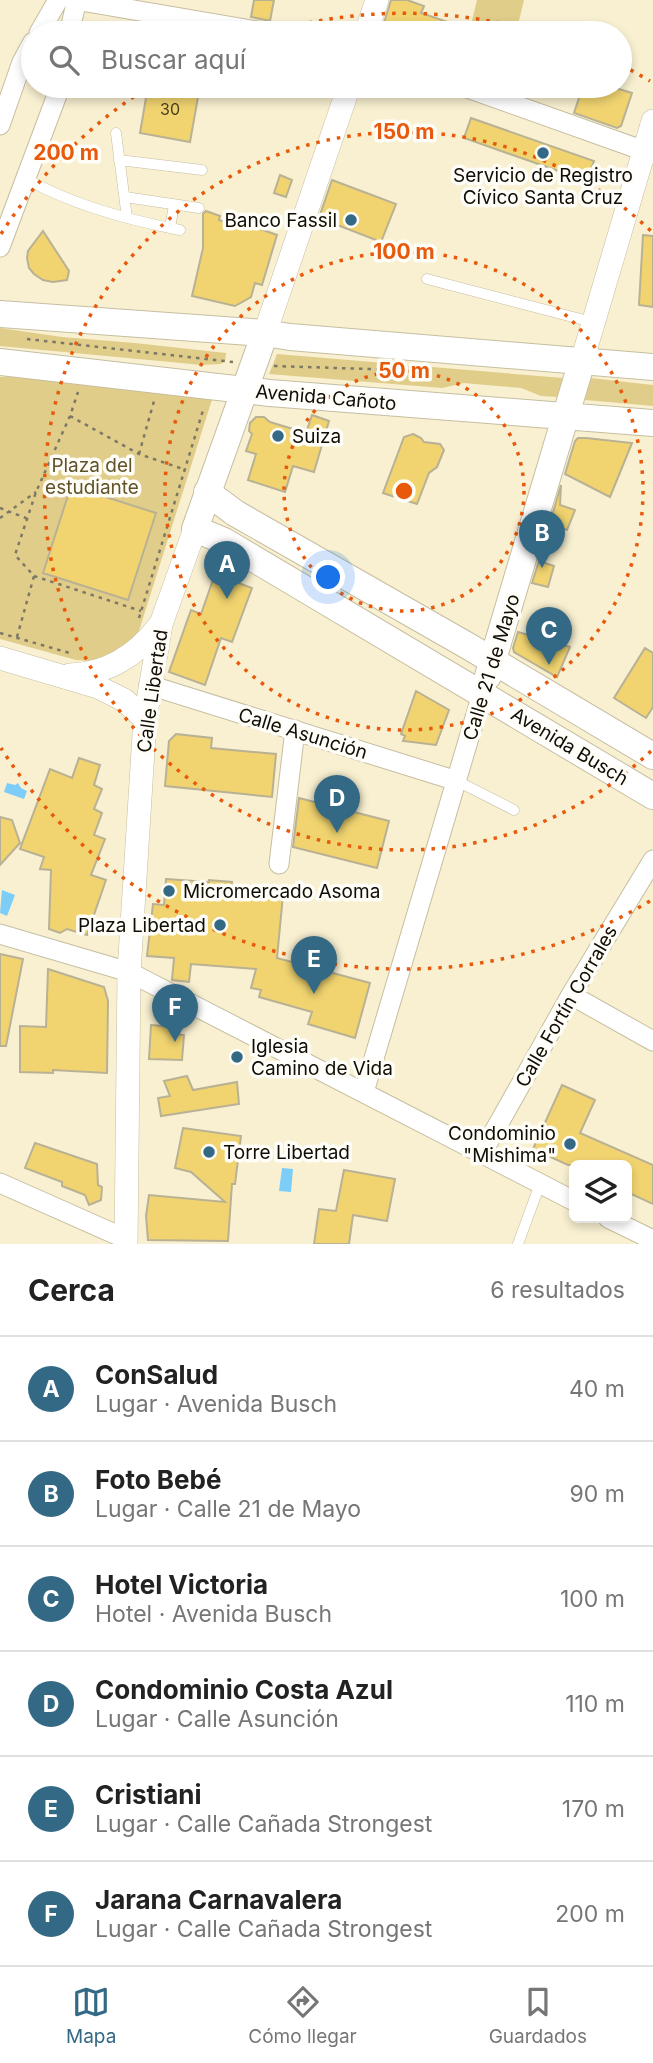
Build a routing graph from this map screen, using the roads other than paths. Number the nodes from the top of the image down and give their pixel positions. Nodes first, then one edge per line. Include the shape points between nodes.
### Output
1 (58, 0) edge
2 (76, 0) edge
3 (376, 0) edge
4 (45, 21) edge
5 (72, 21) edge
6 (199, 21) edge
7 (370, 21) edge
8 (21, 77) edge
9 (56, 98) edge
10 (345, 98) edge
11 (495, 98) edge
12 (653, 121) edge
13 (0, 125) edge
14 (116, 133) dead end
15 (648, 153) edge
16 (119, 160) junction
17 (202, 170) dead end
18 (26, 179) junction
19 (125, 197) junction
20 (174, 205) junction
21 (199, 208) dead end
22 (127, 218) junction
23 (0, 247) edge
24 (427, 279) dead end
25 (10, 318) edge
26 (593, 322) junction
27 (265, 333) junction
28 (582, 360) junction
29 (0, 362) edge
30 (653, 367) edge
31 (246, 390) junction
32 (565, 416) junction
33 (653, 423) edge
34 (207, 492) junction
35 (235, 513) junction
36 (195, 529) junction
37 (224, 541) junction
38 (161, 624) junction
39 (468, 646) junction
40 (0, 658) edge
41 (493, 661) junction
42 (60, 675) junction
43 (453, 676) junction
44 (149, 685) junction
45 (482, 694) junction
46 (145, 719) junction
47 (295, 730) junction
48 (653, 756) edge
49 (457, 781) junction
50 (653, 796) edge
51 (514, 810) dead end
52 (653, 860) edge
53 (279, 864) dead end
54 (0, 934) edge
55 (129, 972) junction
56 (571, 995) junction
57 (653, 1041) edge
58 (364, 1092) junction
59 (482, 1153) junction
60 (0, 1183) edge
61 (540, 1184) junction
62 (569, 1198) edge
63 (618, 1223) edge
64 (653, 1240) edge
65 (126, 1242) edge
66 (518, 1244) edge

1 - 4 street
2 - 5 street
2 - 6 street
3 - 7 street
8 - 13 street
9 - 18 street
10 - 27 street, Calle Libertad
11 - 15 street
12 - 15 street, Calle 21 de Mayo
14 - 16 lane
15 - 26 street, Calle 21 de Mayo
16 - 17 lane
16 - 19 lane
18 - 22 lane via 47,191
18 - 23 street
19 - 20 lane
19 - 22 lane
20 - 21 lane
20 - 22 lane via 175,229
24 - 26 lane
25 - 27 main road
26 - 28 street, Calle 21 de Mayo
27 - 28 main road
27 - 31 main road, Calle Libertad
28 - 30 main road
28 - 32 main road, Calle 21 de Mayo
29 - 31 main road, Avenida Cañoto
31 - 32 main road, Avenida Cañoto
31 - 34 main road, Calle Libertad
32 - 33 main road, Avenida Cañoto
32 - 41 main road, Calle 21 de Mayo
34 - 35 main road, Avenida Busch
34 - 36 main road, Calle Libertad
35 - 37 main road via 226,522
35 - 39 main road, Avenida Busch
36 - 37 main road, Avenida Busch
36 - 38 street, Calle Libertad
37 - 43 main road, Avenida Busch
38 - 42 street via 123,660 93,672
38 - 44 street, Calle Libertad
39 - 41 main road, Avenida Busch
39 - 43 main road via 470,666
40 - 42 street
41 - 45 main road, Calle 21 de Mayo
41 - 48 main road, Avenida Busch
42 - 46 street via 116,695
43 - 45 main road, Avenida Busch
44 - 46 street, Calle Libertad
44 - 47 street, Calle Asunción
45 - 49 street, Calle 21 de Mayo
45 - 50 main road, Avenida Busch
46 - 55 street, Calle Libertad
47 - 49 street, Calle Asunción
47 - 53 street
49 - 51 lane
49 - 58 street, Calle 21 de Mayo
52 - 56 street, Calle Fortín Corrales
54 - 55 street
55 - 58 street
55 - 65 street, Calle Libertad
56 - 57 street
56 - 59 street, Calle Fortín Corrales
58 - 59 street
59 - 61 street
60 - 65 street
61 - 62 street
61 - 66 lane
63 - 64 street

